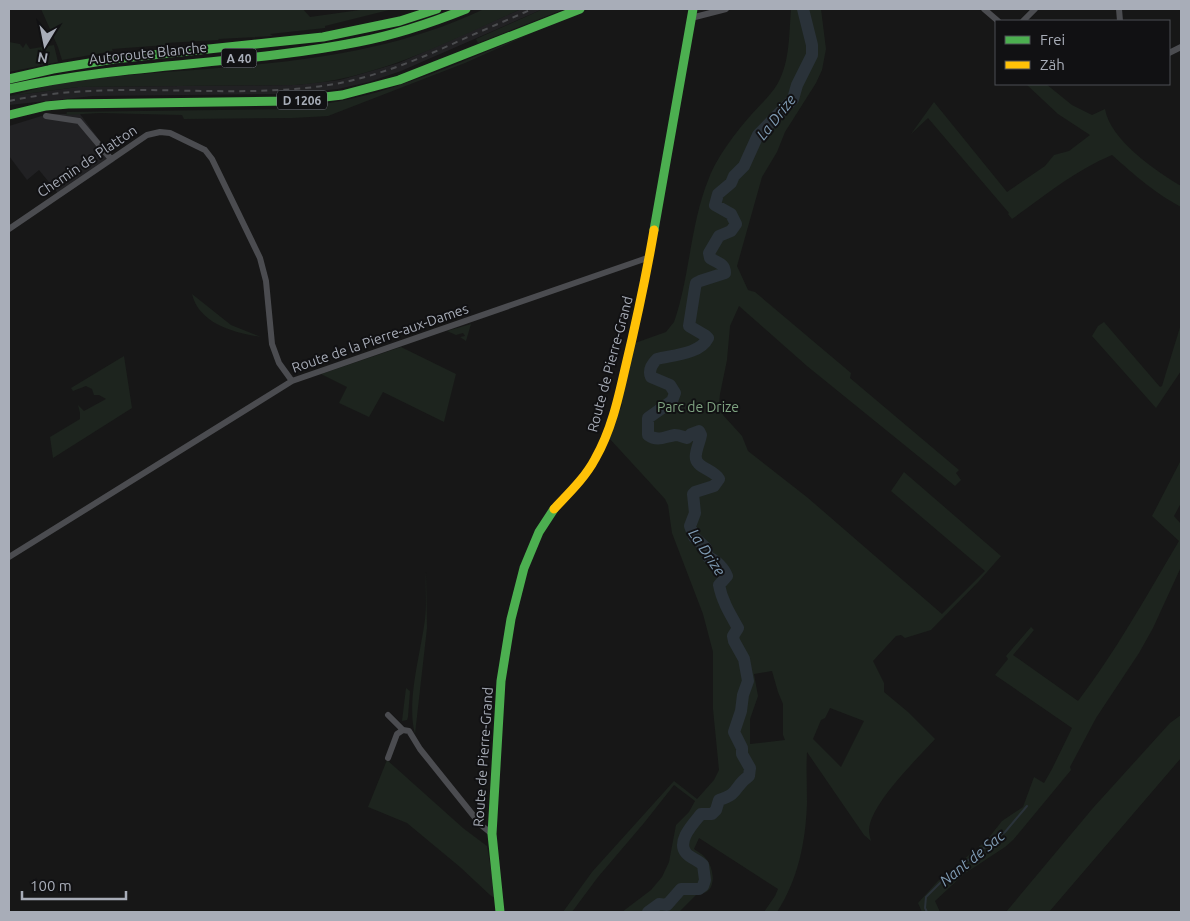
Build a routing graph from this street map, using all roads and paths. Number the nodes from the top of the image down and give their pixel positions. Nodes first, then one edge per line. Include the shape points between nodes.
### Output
1 (437, 9) edge
2 (466, 9) edge
3 (580, 9) edge
4 (726, 9) edge
5 (984, 9) edge
6 (1035, 9) edge
7 (692, 13) edge
8 (997, 20) edge
9 (1023, 20) edge
10 (9, 79) edge
11 (9, 89) edge
12 (9, 115) edge
13 (46, 116) dead end
14 (111, 158) junction
15 (9, 229) edge
16 (650, 258) junction
17 (292, 381) junction
18 (9, 557) edge
19 (388, 715) dead end
20 (406, 730) junction
21 (388, 758) dead end
22 (492, 834) junction
23 (500, 912) edge

1 - 10 main road, Autoroute Blanche / A 40 via 333,36 129,57
2 - 11 main road, Autoroute Blanche / A 40 via 404,32 335,47 90,73
3 - 12 main road, D 1206 via 399,80 342,95 290,101 68,104
4 - 7 street
5 - 8 street
6 - 9 street
7 - 16 main road, Route de Pierre-Grand
13 - 14 street via 79,121
14 - 15 street, Chemin de Platton
14 - 17 street, Chemin de Platton via 147,135 160,132 184,139 209,154 260,258 266,282 272,344 279,363
16 - 17 street, Route de la Pierre-aux-Dames
16 - 22 main road, Route de Pierre-Grand via 617,404 605,439 590,469 542,525 519,586 501,681
17 - 18 street, Route de la Pierre-aux-Dames
19 - 20 street
20 - 21 street via 397,734
20 - 22 street via 481,825
22 - 23 main road, Route de Pierre-Grand

